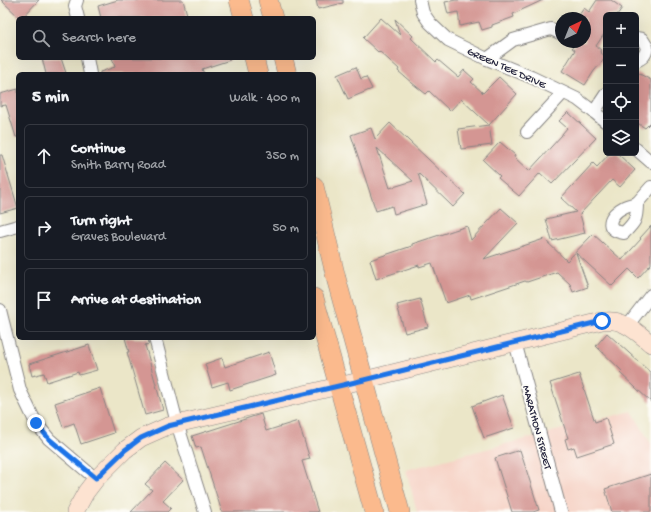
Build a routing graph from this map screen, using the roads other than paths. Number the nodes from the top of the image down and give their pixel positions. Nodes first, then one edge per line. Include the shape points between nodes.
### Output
1 (76, 0) edge
2 (240, 0) edge
3 (268, 0) edge
4 (420, 0) edge
5 (78, 16) edge
6 (244, 16) edge
7 (272, 16) edge
8 (555, 31) edge
9 (639, 38) edge
10 (487, 59) junction
11 (87, 60) edge
12 (254, 60) edge
13 (284, 60) edge
14 (639, 60) edge
15 (90, 72) edge
16 (258, 72) edge
17 (286, 72) edge
18 (563, 92) junction
19 (603, 98) edge
20 (594, 112) junction
21 (604, 120) edge
22 (527, 132) dead end
23 (639, 152) edge
24 (651, 162) edge
25 (651, 187) edge
26 (316, 194) edge
27 (637, 203) dead end
28 (16, 227) edge
29 (0, 231) edge
30 (651, 295) edge
31 (316, 305) edge
32 (0, 310) edge
33 (627, 326) junction
34 (156, 340) edge
35 (515, 342) junction
36 (651, 344) edge
37 (364, 380) junction
38 (338, 385) junction
39 (177, 423) junction
40 (96, 478) junction
41 (75, 512) edge
42 (205, 512) edge
43 (374, 512) edge
44 (400, 512) edge
45 (561, 512) edge

1 - 5 street
2 - 6 main road
3 - 7 main road
4 - 10 street, GREEN TEE DRIVE via 423,12 430,23 448,40
8 - 10 street via 551,29 513,40
9 - 14 street via 647,47 643,58
10 - 18 street, GREEN TEE DRIVE
11 - 15 street
12 - 16 main road
13 - 17 main road
18 - 20 street, GREEN TEE DRIVE
18 - 22 street
19 - 20 street
20 - 21 street, GREEN TEE DRIVE
23 - 24 street
25 - 27 street
26 - 37 main road
28 - 29 street
30 - 33 street
31 - 38 main road
32 - 40 street via 20,390 36,423 49,439
33 - 35 street via 611,320 602,321
33 - 36 street
34 - 39 street
35 - 37 street
35 - 45 street, MARATHON STREET
37 - 38 street
37 - 44 main road
38 - 39 street
38 - 43 main road
39 - 40 street via 141,438
39 - 42 street
40 - 41 street

